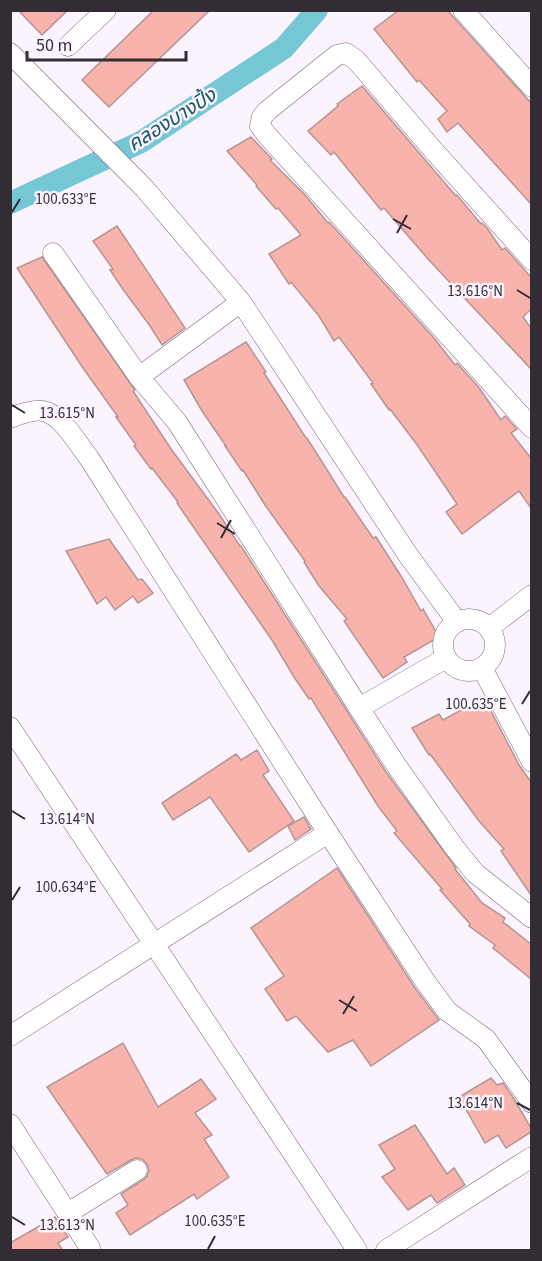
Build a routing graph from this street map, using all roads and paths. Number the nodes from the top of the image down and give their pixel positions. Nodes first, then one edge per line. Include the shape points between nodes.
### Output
1 (106, 10) edge
2 (463, 10) edge
3 (68, 46) dead end
4 (10, 53) edge
5 (531, 87) edge
6 (53, 253) dead end
7 (531, 260) edge
8 (242, 302) junction
9 (139, 377) junction
10 (10, 418) edge
11 (531, 428) edge
12 (531, 595) edge
13 (457, 622) junction
14 (489, 628) junction
15 (446, 658) junction
16 (482, 668) junction
17 (359, 708) junction
18 (10, 727) edge
19 (531, 760) edge
20 (328, 833) junction
21 (530, 913) edge
22 (154, 945) junction
23 (10, 1036) edge
24 (531, 1103) edge
25 (10, 1124) edge
26 (531, 1157) edge
27 (137, 1170) dead end
28 (68, 1213) junction
29 (90, 1248) dead end
30 (357, 1251) edge
31 (386, 1251) edge

1 - 3 street
2 - 5 street
4 - 8 street via 145,189
6 - 9 street
7 - 11 street via 346,53 337,55 262,117 260,126 266,134
8 - 9 street
8 - 13 street via 408,555
9 - 17 street via 177,422
10 - 20 street via 24,412 46,411 61,422 88,458
12 - 14 street
13 - 14 street via 479,621
13 - 15 street via 444,641
14 - 16 street via 495,638 495,650 491,661
15 - 16 street via 459,669 471,672
15 - 17 street
16 - 19 street
17 - 21 street via 475,873
18 - 22 street
20 - 22 street
20 - 24 street via 440,1002 486,1039
22 - 23 street
22 - 30 street
25 - 28 street
26 - 31 street
27 - 28 street
28 - 29 street

